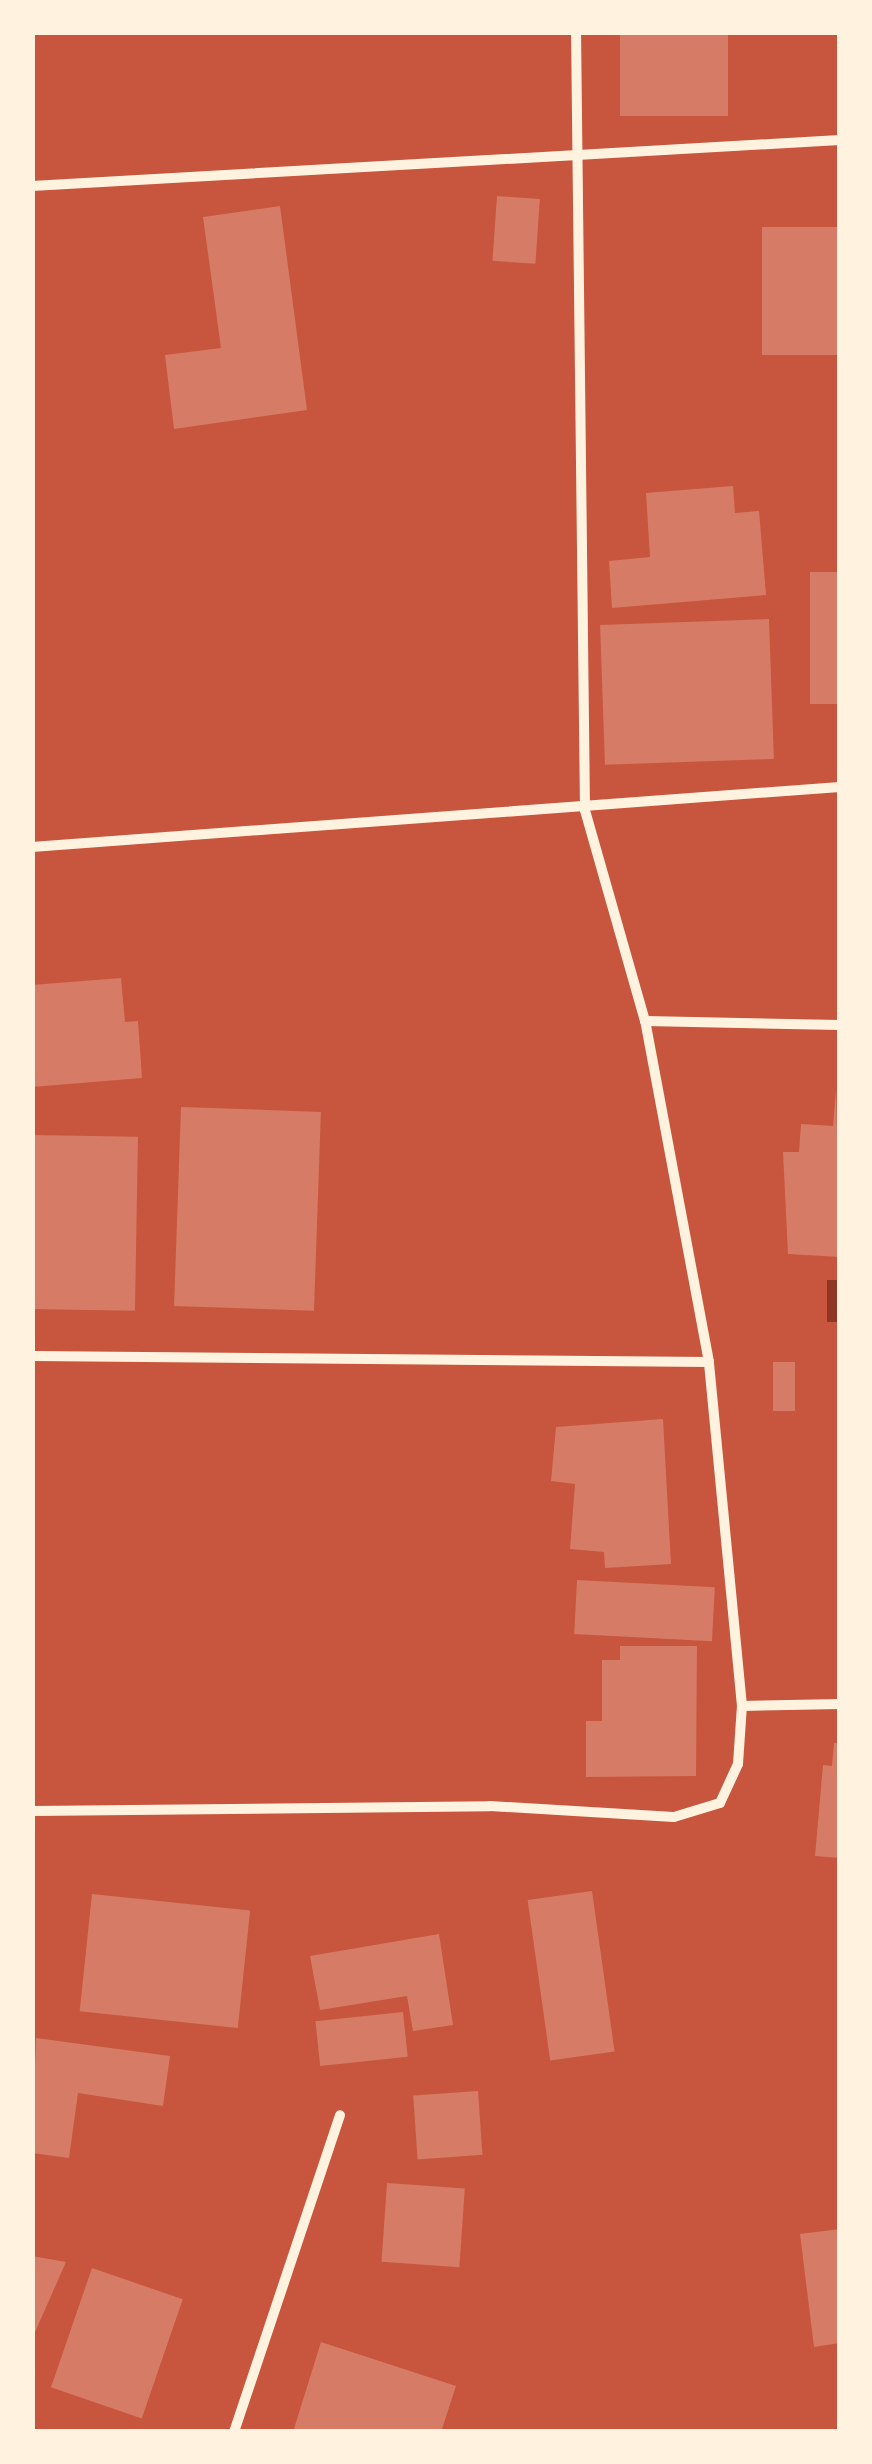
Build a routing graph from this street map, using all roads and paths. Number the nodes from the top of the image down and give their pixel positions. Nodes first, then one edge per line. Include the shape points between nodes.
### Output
1 (576, 32) edge
2 (840, 140) edge
3 (579, 152) junction
4 (32, 186) edge
5 (840, 787) edge
6 (585, 810) junction
7 (32, 848) edge
8 (645, 1020) junction
9 (840, 1025) edge
10 (32, 1356) edge
11 (709, 1362) junction
12 (840, 1704) edge
13 (742, 1706) junction
14 (32, 1811) edge
15 (340, 2115) dead end
16 (234, 2432) edge

1 - 3 street
2 - 3 street
3 - 4 street
3 - 6 street
5 - 6 street
6 - 7 street
6 - 8 street
8 - 9 street
8 - 11 street
10 - 11 street
11 - 13 street
12 - 13 street
13 - 14 street via 738,1764 720,1803 674,1817 490,1806
15 - 16 street

